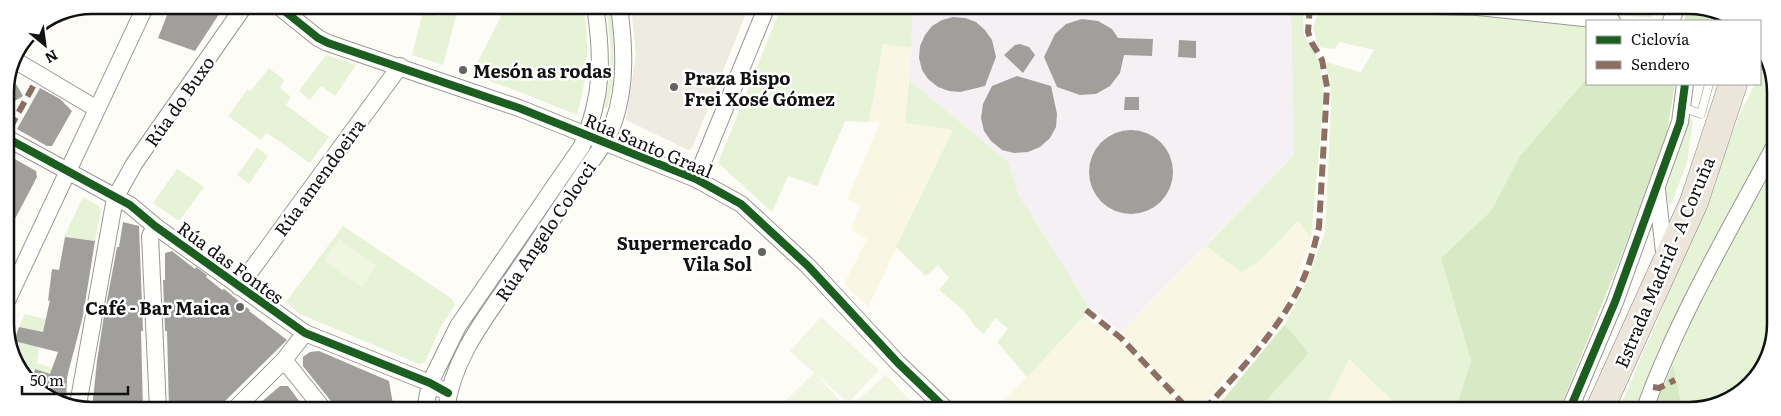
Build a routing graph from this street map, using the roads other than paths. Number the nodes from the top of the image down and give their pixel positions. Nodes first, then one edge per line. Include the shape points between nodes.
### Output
1 (142, 14) edge
2 (239, 14) edge
3 (288, 14) edge
4 (596, 14) edge
5 (620, 14) edge
6 (764, 14) edge
7 (1545, 14) edge
8 (1602, 20) edge
9 (19, 63) edge
10 (400, 66) junction
11 (1686, 85) edge
12 (1709, 85) edge
13 (1733, 85) edge
14 (1745, 85) edge
15 (1682, 107) junction
16 (97, 109) junction
17 (1717, 133) junction
18 (587, 135) junction
19 (14, 142) edge
20 (605, 142) junction
21 (1767, 160) edge
22 (68, 172) junction
23 (696, 179) junction
24 (1657, 186) junction
25 (115, 198) junction
26 (155, 226) junction
27 (1665, 262) junction
28 (14, 286) edge
29 (239, 287) junction
30 (458, 326) junction
31 (305, 333) junction
32 (473, 335) junction
33 (284, 360) junction
34 (430, 383) junction
35 (79, 401) edge
36 (158, 402) edge
37 (242, 402) edge
38 (318, 402) edge
39 (426, 402) edge
40 (447, 402) edge
41 (939, 402) edge
42 (1574, 402) edge
43 (1603, 402) edge
44 (1647, 402) edge

1 - 16 street
2 - 25 street, Rúa do Buxo via 134,164
3 - 10 street, Rúa Santo Graal via 328,43
4 - 18 street, Rúa Angelo Colocci via 601,62
5 - 20 street, Rúa Angelo Colocci via 623,52 621,90
6 - 23 street
7 - 8 street
9 - 16 street
10 - 18 street, Rúa Santo Graal
10 - 29 street, Rúa amendoeira
11 - 15 street
12 - 15 lane via 1701,114
13 - 17 highway, Estrada Madrid - A Coruña
14 - 17 highway via 1739,102
15 - 24 street via 1680,122
16 - 22 street
17 - 27 highway, Estrada Madrid - A Coruña via 1694,202
18 - 20 street, Rúa Santo Graal
18 - 30 street, Rúa Angelo Colocci
19 - 22 street, Rúa das Fontes
20 - 23 street, Rúa Santo Graal
20 - 32 street, Rúa Angelo Colocci
21 - 44 street via 1658,371
22 - 25 street, Rúa das Fontes
22 - 28 street
23 - 41 street, Rúa Santo Graal via 741,204 802,260
24 - 27 street
24 - 42 street via 1616,302
25 - 26 street, Rúa das Fontes via 130,205
25 - 35 street, Rúa do Buxo
26 - 29 street, Rúa das Fontes
26 - 36 street via 150,236
27 - 43 highway, Estrada Madrid - A Coruña
29 - 31 street, Rúa das Fontes
30 - 32 street
30 - 34 street, Rúa Angelo Colocci
31 - 33 street
31 - 34 street, Rúa das Fontes
32 - 40 street, Rúa Angelo Colocci via 459,362
33 - 37 street
33 - 38 street
34 - 39 street, Rúa Angelo Colocci
34 - 40 street, Rúa das Fontes

